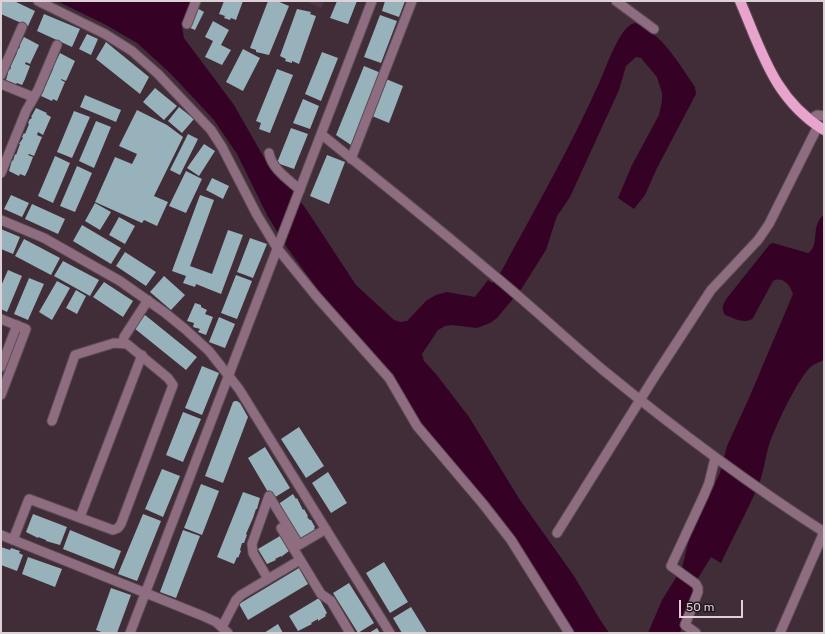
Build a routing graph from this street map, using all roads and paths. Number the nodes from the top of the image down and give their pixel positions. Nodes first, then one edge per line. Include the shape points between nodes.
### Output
1 (38, 1) edge
2 (196, 1) edge
3 (372, 1) edge
4 (412, 1) edge
5 (616, 1) edge
6 (740, 1) edge
7 (187, 24) dead end
8 (22, 27) dead end
9 (654, 29) dead end
10 (58, 45) dead end
11 (1, 75) edge
12 (1, 84) edge
13 (33, 97) junction
14 (824, 116) edge
15 (809, 120) junction
16 (821, 128) edge
17 (321, 134) junction
18 (269, 153) dead end
19 (351, 158) junction
20 (1, 173) edge
21 (299, 193) junction
22 (1, 220) edge
23 (277, 248) junction
24 (148, 300) junction
25 (1, 319) edge
26 (17, 325) junction
27 (122, 343) junction
28 (142, 355) junction
29 (1, 367) edge
30 (229, 375) junction
31 (1, 395) edge
32 (640, 400) junction
33 (52, 421) dead end
34 (719, 461) junction
35 (80, 517) junction
36 (281, 528) dead end
37 (326, 529) junction
38 (824, 532) edge
39 (557, 533) dead end
40 (1, 535) edge
41 (13, 540) junction
42 (300, 560) junction
43 (268, 579) junction
44 (146, 592) junction
45 (222, 627) edge
46 (130, 633) edge
47 (350, 633) edge
48 (390, 633) edge
49 (569, 633) edge
50 (696, 633) edge
51 (780, 633) edge

1 - 23 street via 119,42 158,74 217,138
2 - 7 street
3 - 17 street
4 - 19 street
5 - 9 street
6 - 15 main road via 774,80 790,102
8 - 11 street
10 - 13 street
12 - 13 street
13 - 20 street
14 - 15 street via 817,115
15 - 16 main road
16 - 32 street via 769,224 758,240 711,290
17 - 19 street
17 - 21 street
18 - 21 street via 273,166
19 - 32 street via 491,272
21 - 23 street
22 - 24 street via 39,236 80,258
23 - 30 street
23 - 49 street via 389,378 417,426 511,540
24 - 27 street
24 - 30 street via 197,339
25 - 26 street
26 - 29 street
26 - 31 street via 26,329
27 - 28 street via 132,346
27 - 33 street via 75,355
28 - 35 street
28 - 35 street via 173,385 121,524 113,530
30 - 37 street
30 - 44 street
32 - 34 street
32 - 39 street
34 - 38 street
34 - 50 street via 671,566 698,588 685,625
35 - 41 street via 29,499
36 - 42 street
37 - 43 street via 300,545 269,496 252,544 253,553
37 - 48 street
38 - 51 street
40 - 41 street
41 - 44 street
42 - 43 street
42 - 47 street via 321,594 331,601
43 - 45 street via 236,600
44 - 45 street
44 - 46 street

